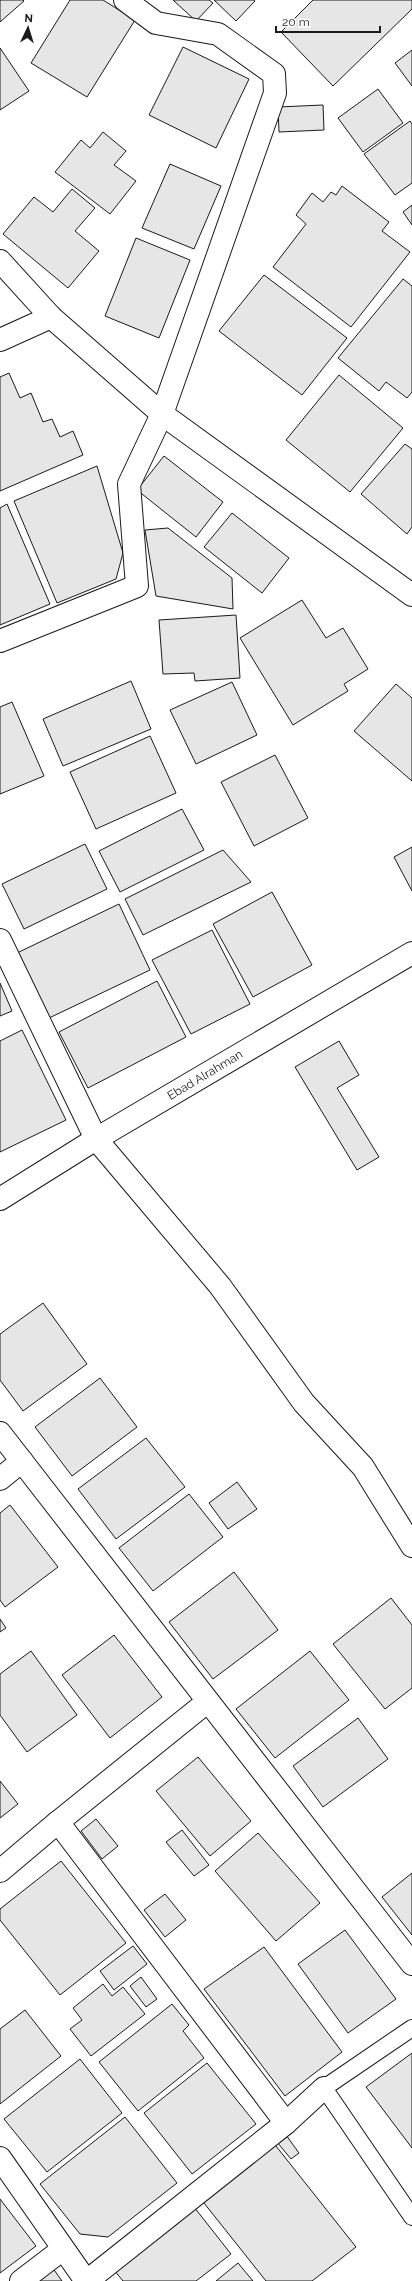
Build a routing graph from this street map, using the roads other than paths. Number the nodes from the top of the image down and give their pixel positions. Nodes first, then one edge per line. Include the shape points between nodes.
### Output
1 (124, 0) edge
2 (0, 261) edge
3 (51, 317) junction
4 (0, 340) edge
5 (162, 414) junction
6 (412, 596) edge
7 (0, 641) edge
8 (0, 940) edge
9 (412, 953) edge
10 (96, 1139) junction
11 (0, 1199) edge
12 (0, 1432) edge
13 (22, 1461) junction
14 (0, 1479) edge
15 (412, 1546) edge
16 (207, 1702) junction
17 (58, 1822) junction
18 (0, 1871) edge
19 (412, 1964) edge
20 (412, 2028) edge
21 (324, 2088) junction
22 (286, 2123) junction
23 (0, 2158) edge
24 (412, 2217) edge
25 (63, 2249) junction
26 (21, 2281) edge
27 (86, 2281) edge

1 - 5 street via 156,23 218,34 274,74 275,93
2 - 3 street
3 - 4 street
3 - 5 street
5 - 6 street
5 - 7 street via 129,484 137,586
8 - 10 street
9 - 10 street, Ebad Alrahman
10 - 11 street, Ebad Alrahman
10 - 15 street via 220,1286 304,1403 363,1467
12 - 13 street
13 - 14 street
13 - 16 street
16 - 17 street
16 - 19 street
17 - 18 street
17 - 22 street
20 - 21 lane
21 - 22 street
21 - 24 lane
22 - 27 street
23 - 25 street
25 - 26 street
25 - 27 street

